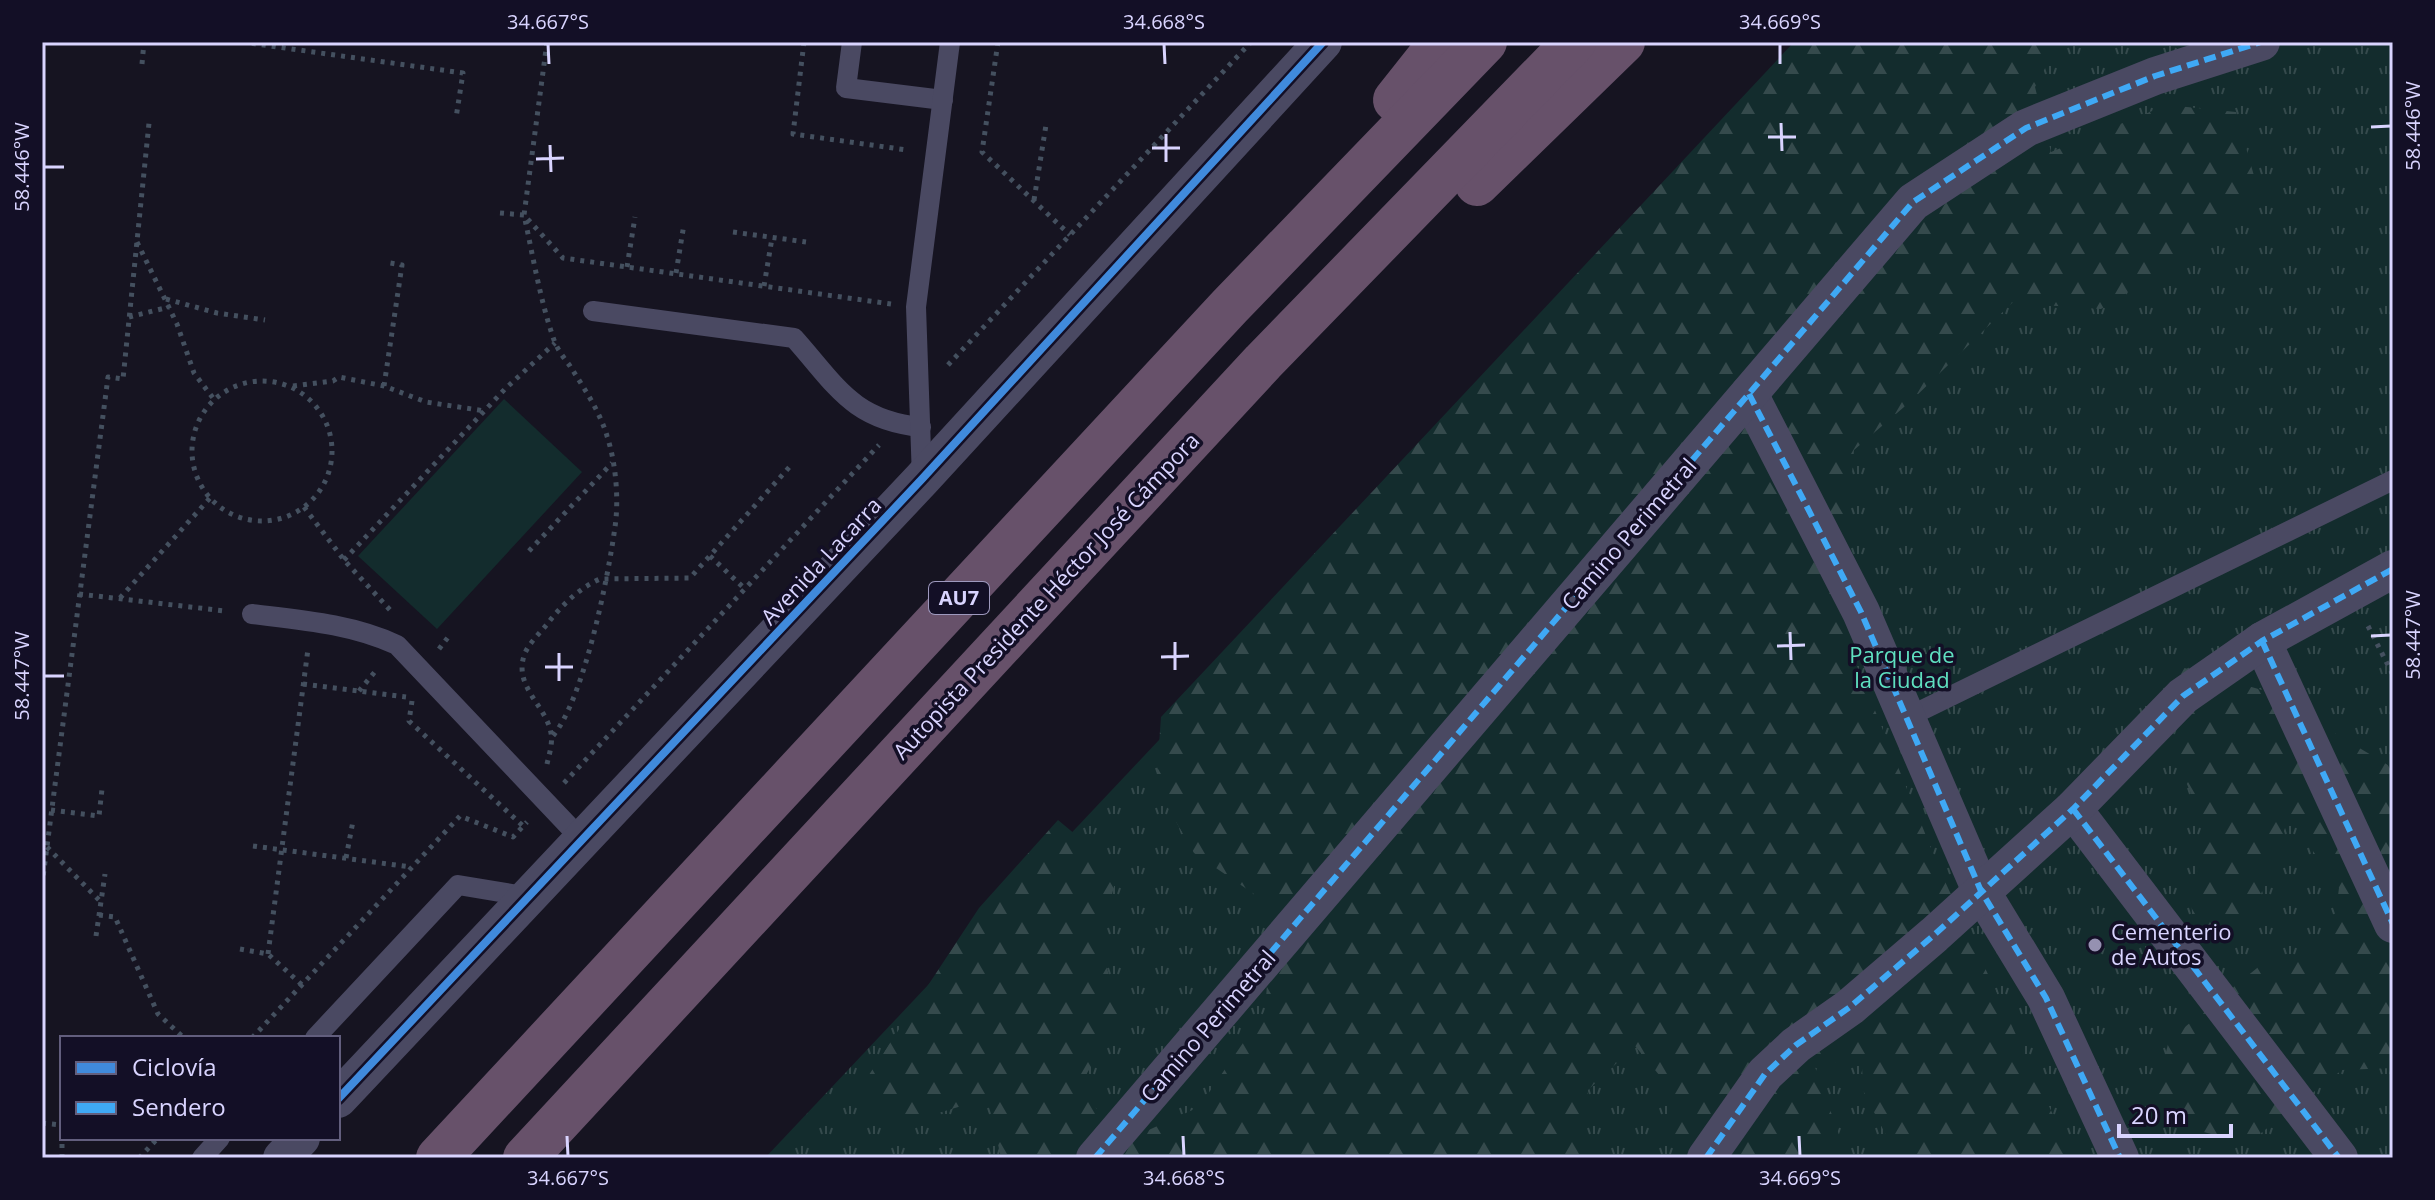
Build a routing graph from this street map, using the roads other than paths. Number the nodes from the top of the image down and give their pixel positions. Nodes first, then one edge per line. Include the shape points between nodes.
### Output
1 (852, 42) edge
2 (950, 42) edge
3 (1323, 42) edge
4 (1441, 42) edge
5 (1485, 42) edge
6 (1574, 42) edge
7 (1623, 42) edge
8 (2261, 42) edge
9 (943, 100) junction
10 (1230, 306) junction
11 (593, 311) dead end
12 (1263, 362) junction
13 (1749, 394) junction
14 (921, 427) junction
15 (922, 479) junction
16 (2393, 480) edge
17 (2393, 569) edge
18 (252, 614) road end
19 (2262, 641) junction
20 (1908, 717) junction
21 (2073, 809) junction
22 (583, 841) junction
23 (1981, 891) junction
24 (530, 897) junction
25 (2393, 924) edge
26 (317, 1036) edge
27 (340, 1097) edge
28 (218, 1140) edge
29 (299, 1140) edge
30 (202, 1158) edge
31 (282, 1158) edge
32 (438, 1158) edge
33 (525, 1158) edge
34 (1095, 1158) edge
35 (1706, 1158) edge
36 (2120, 1158) edge
37 (2339, 1158) edge

1 - 9 lane via 846,88
2 - 9 lane
3 - 15 street, Avenida Lacarra
4 - 10 highway
5 - 10 highway, AU7
6 - 12 highway, Autopista Presidente Héctor José Cámpora / AU7
7 - 12 highway via 1447,212
8 - 13 street, Camino Perimetral via 2155,76 2026,128 1913,202
9 - 14 lane via 916,307
10 - 32 highway, AU7
11 - 14 lane via 794,338 841,395 898,425
12 - 33 highway, Autopista Presidente Héctor José Cámpora / AU7
13 - 20 street via 1861,612
13 - 34 street, Camino Perimetral
14 - 15 lane
15 - 22 street, Avenida Lacarra
16 - 20 lane
17 - 19 street
18 - 22 lane via 374,634 397,645
19 - 21 street via 2183,696
19 - 25 street
20 - 23 street
21 - 23 street
21 - 37 street
22 - 24 street, Avenida Lacarra
23 - 35 street via 1765,1074
23 - 36 street via 2046,998
24 - 26 lane via 458,885
24 - 27 street, Avenida Lacarra
28 - 30 lane
29 - 31 street

